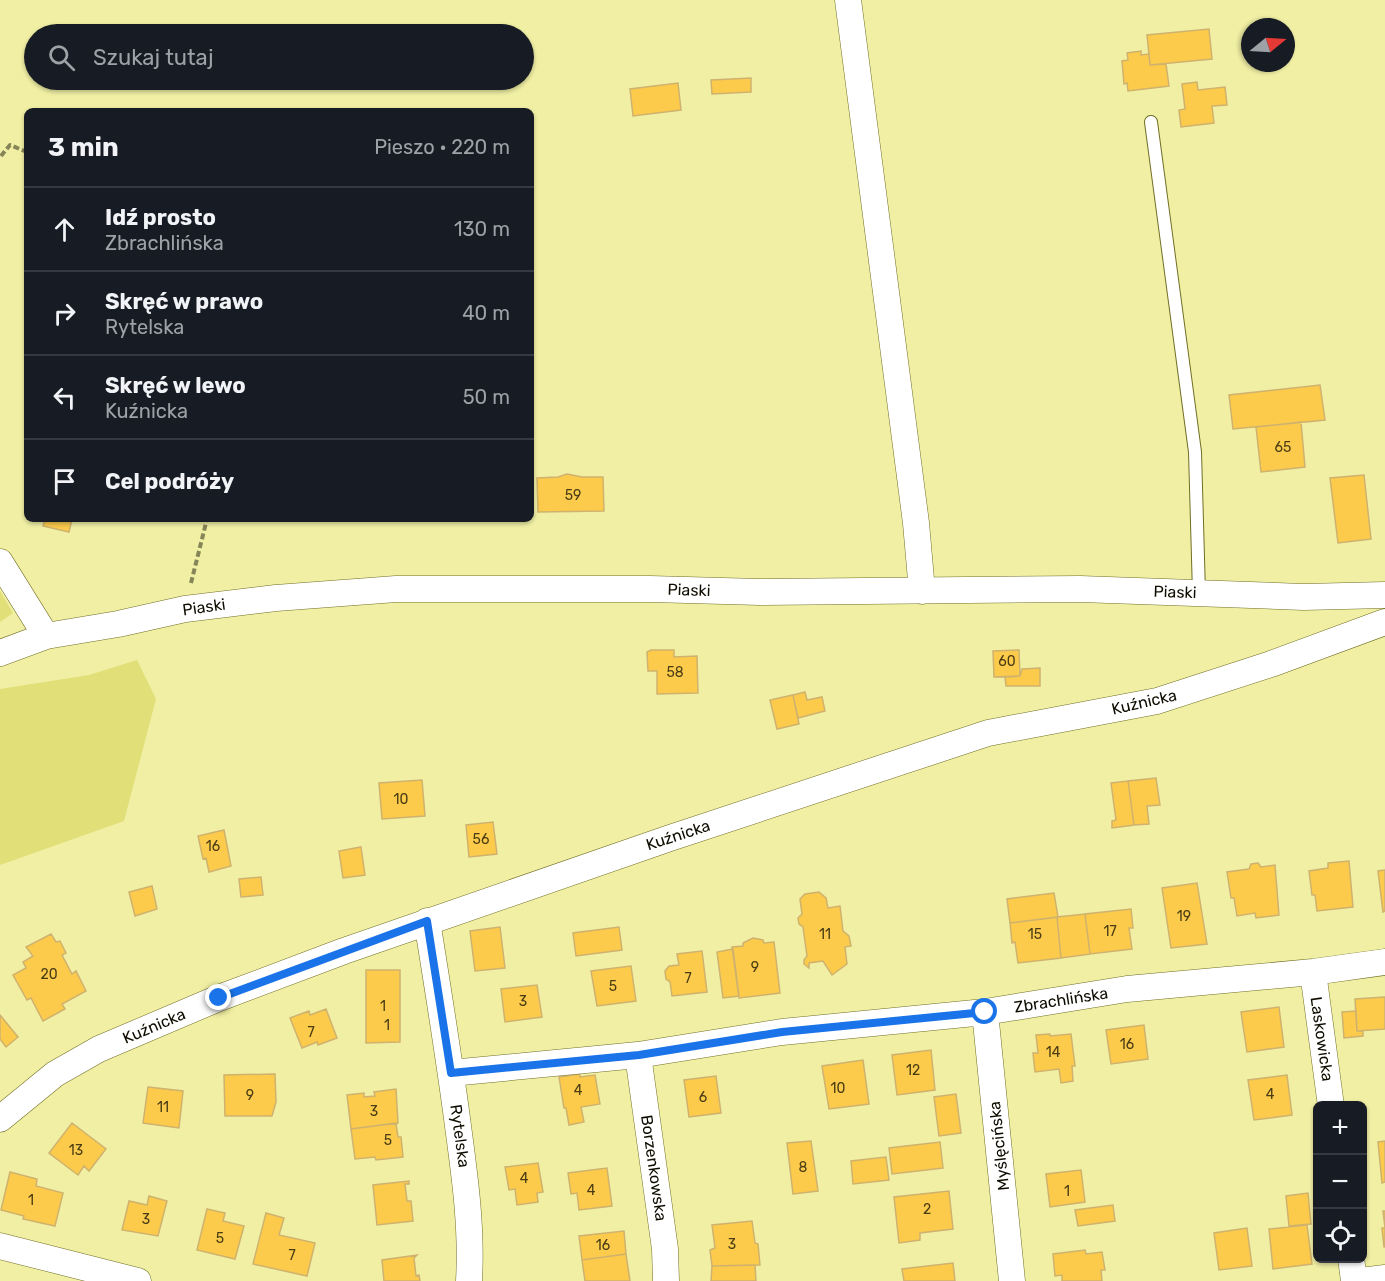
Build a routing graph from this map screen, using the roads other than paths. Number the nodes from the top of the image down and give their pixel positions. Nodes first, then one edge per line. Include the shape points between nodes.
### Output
1 (848, 0) edge
2 (1151, 122) dead end
3 (0, 562) edge
4 (921, 591) junction
5 (1198, 593) junction
6 (1385, 595) edge
7 (1385, 622) edge
8 (46, 636) junction
9 (0, 653) edge
10 (427, 921) junction
11 (1385, 962) edge
12 (1313, 972) junction
13 (985, 1012) junction
14 (639, 1055) junction
15 (451, 1073) junction
16 (1330, 1101) edge
17 (0, 1119) edge
18 (0, 1246) edge
19 (1352, 1263) edge
20 (1385, 1278) edge
21 (138, 1281) edge
22 (469, 1281) edge
23 (666, 1281) edge
24 (1012, 1281) edge
25 (1354, 1281) edge
26 (1361, 1281) edge

1 - 4 street via 916,523
2 - 5 lane via 1195,452
3 - 8 street
4 - 5 street, Piaski via 1080,589
4 - 8 street, Piaski via 396,589 185,609
5 - 6 street, Piaski
7 - 10 street, Kuźnicka via 1157,701 988,733
8 - 9 street, Piaski
10 - 15 street, Rytelska
10 - 17 street, Kuźnicka via 219,998 99,1049 55,1074
11 - 12 street, Zbrachlińska
12 - 13 street, Zbrachlińska via 1127,989
12 - 16 street, Laskowicka
13 - 14 street, Zbrachlińska via 782,1032
13 - 24 street, Myślęcińska
14 - 15 street, Zbrachlińska
14 - 23 street, Borzenkowska
15 - 22 street, Rytelska via 469,1209
18 - 21 street
19 - 25 street
20 - 26 street

